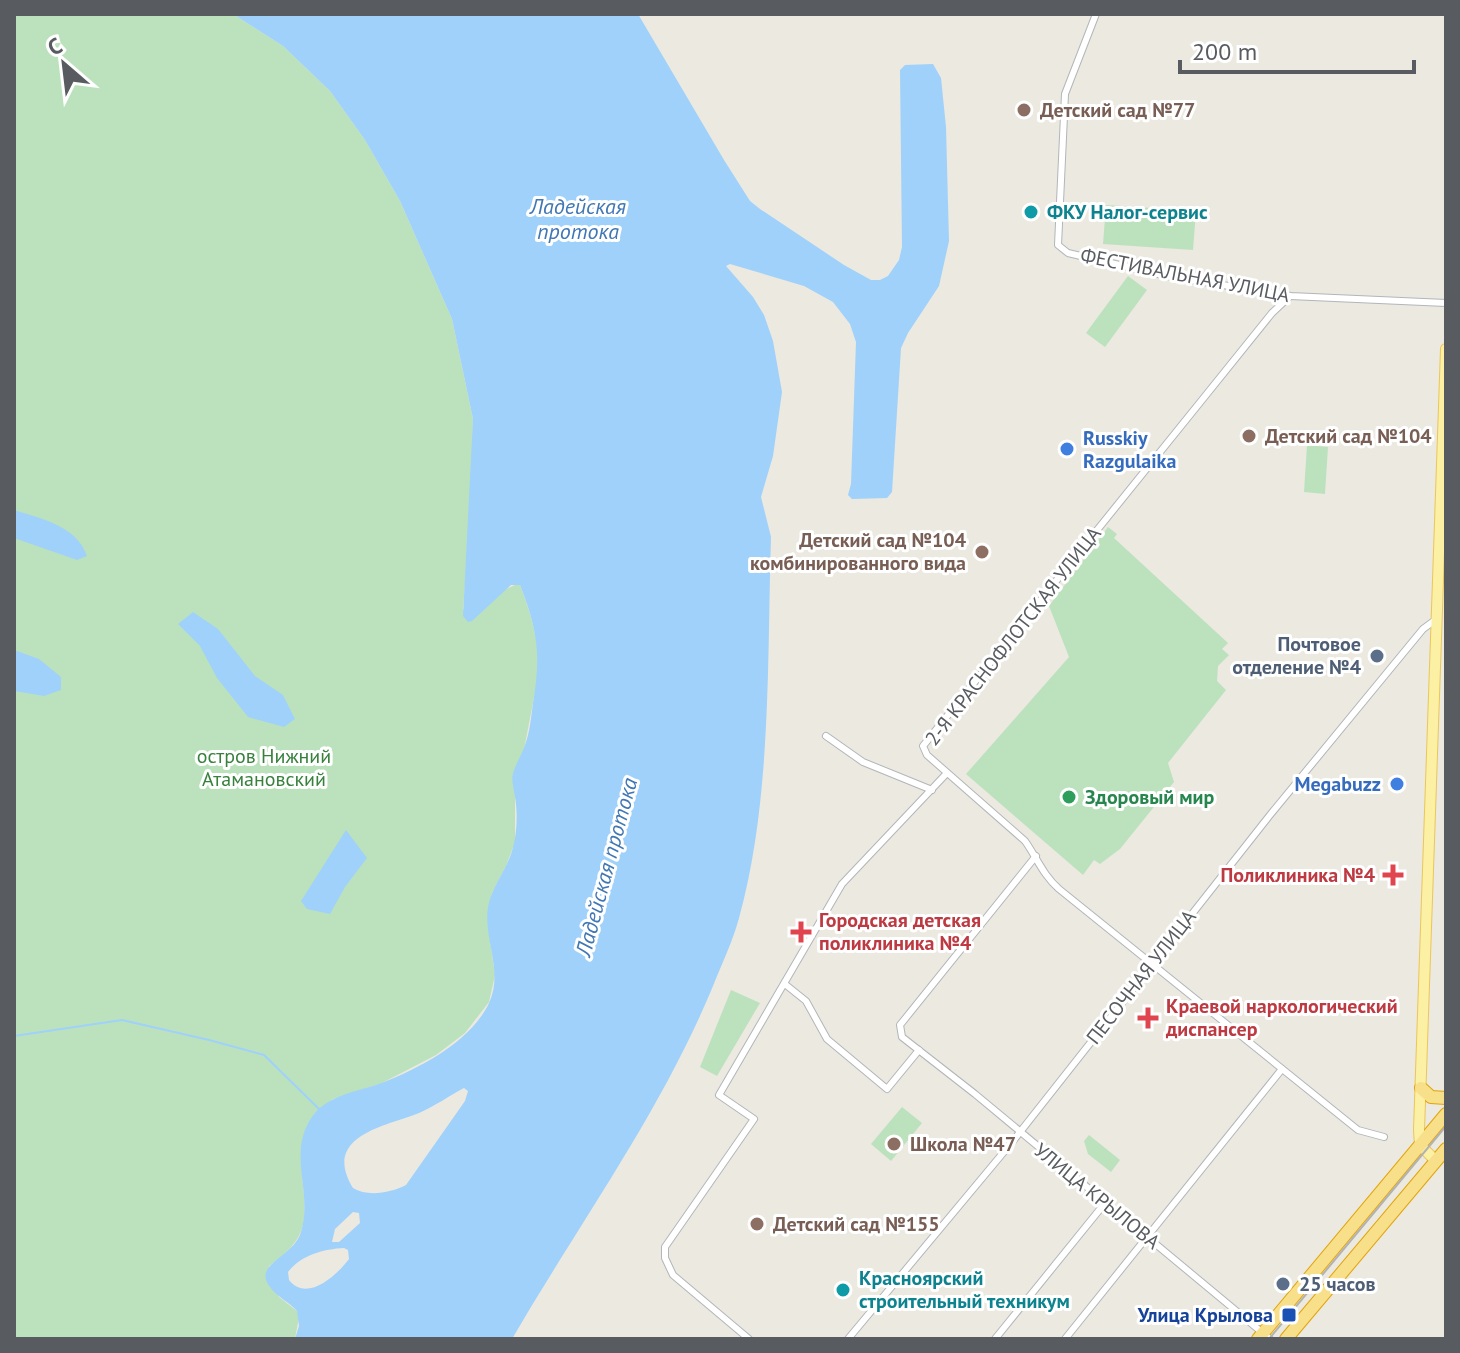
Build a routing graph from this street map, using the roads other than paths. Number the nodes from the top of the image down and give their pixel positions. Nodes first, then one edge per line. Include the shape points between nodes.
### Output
1 (1096, 14) edge
2 (1290, 296) junction
3 (1446, 303) edge
4 (1446, 349) edge
5 (1438, 618) junction
6 (826, 736) dead end
7 (947, 773) junction
8 (932, 790) junction
9 (1036, 856) junction
10 (1151, 964) junction
11 (786, 985) junction
12 (919, 1050) junction
13 (1282, 1069) junction
14 (1421, 1088) junction
15 (1446, 1098) edge
16 (1446, 1114) edge
17 (1020, 1132) junction
18 (1384, 1137) dead end
19 (1420, 1145) junction
20 (1446, 1149) edge
21 (1436, 1161) junction
22 (1105, 1203) junction
23 (1147, 1236) junction
24 (1263, 1337) edge
25 (749, 1339) edge
26 (848, 1339) edge
27 (995, 1339) edge
28 (1065, 1339) edge
29 (1286, 1339) edge

1 - 2 street, ФЕСТИВАЛЬНАЯ УЛИЦА via 1065,94 1058,245 1068,253 1167,276
2 - 3 street, ФЕСТИВАЛЬНАЯ УЛИЦА
2 - 7 street, 2-Я КРАСНОФЛОТСКАЯ УЛИЦА via 924,741 923,750
4 - 5 main road
5 - 10 street, ПЕСОЧНАЯ УЛИЦА via 1423,629
5 - 14 main road
6 - 8 street via 863,762
7 - 8 street, 2-Я КРАСНОФЛОТСКАЯ УЛИЦА
7 - 9 street
8 - 11 street, 2-Я КРАСНОФЛОТСКАЯ УЛИЦА via 842,884
9 - 10 street via 1048,880
9 - 12 street, УЛИЦА КРЫЛОВА via 900,1025 902,1037
10 - 13 street
10 - 17 street, ПЕСОЧНАЯ УЛИЦА
11 - 12 street via 806,1001 827,1039 887,1089
11 - 25 street, 2-Я КРАСНОФЛОТСКАЯ УЛИЦА via 719,1095 754,1119 665,1247 673,1275
12 - 17 street, УЛИЦА КРЫЛОВА
13 - 18 street via 1358,1130
13 - 23 street
14 - 15 highway via 1431,1097
14 - 19 main road
16 - 19 highway
17 - 22 street, УЛИЦА КРЫЛОВА
17 - 26 street, ПЕСОЧНАЯ УЛИЦА
19 - 21 main road
19 - 24 highway
20 - 21 highway
21 - 29 highway
22 - 23 street, УЛИЦА КРЫЛОВА
22 - 27 street
23 - 24 street, УЛИЦА КРЫЛОВА
23 - 28 street

